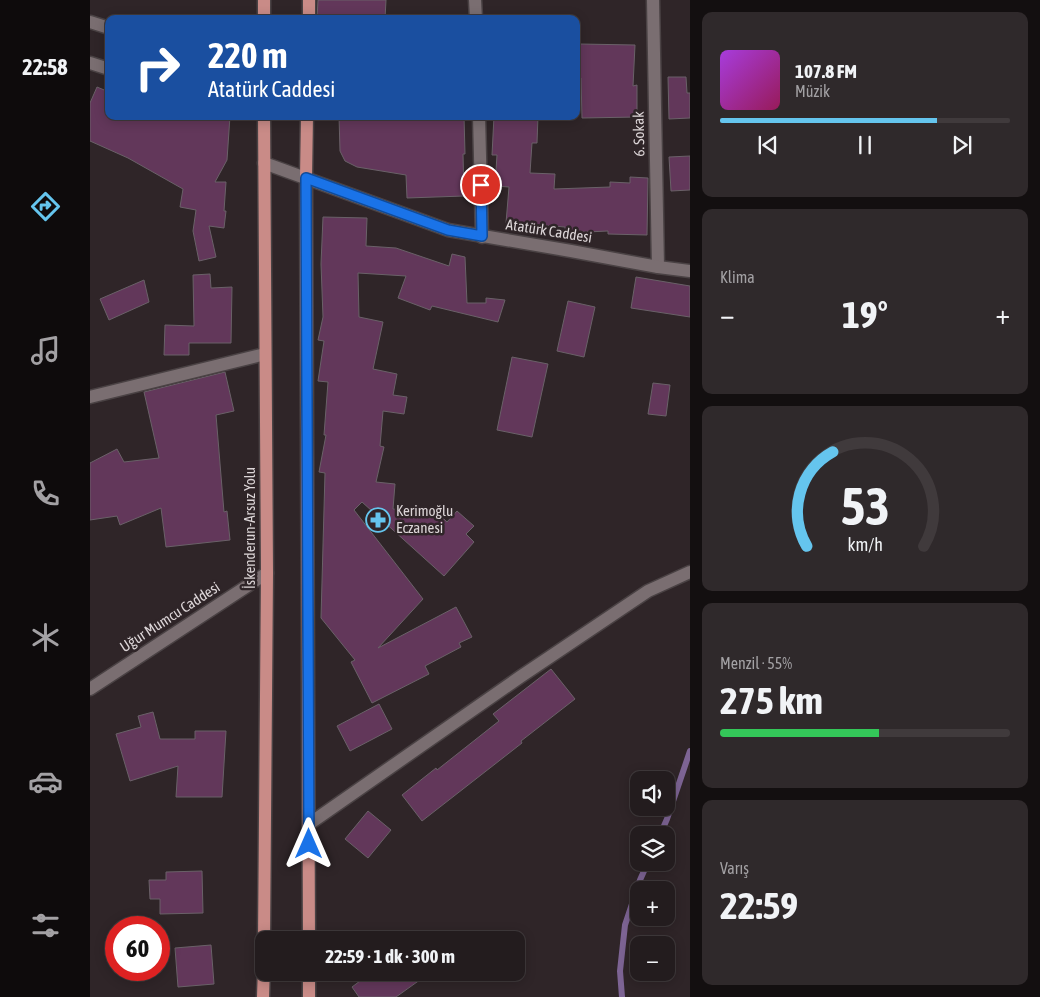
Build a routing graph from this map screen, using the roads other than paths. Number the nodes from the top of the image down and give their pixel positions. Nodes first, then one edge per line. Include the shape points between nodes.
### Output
1 (264, 0) edge
2 (309, 0) edge
3 (475, 0) edge
4 (653, 0) edge
5 (264, 15) edge
6 (309, 15) edge
7 (476, 15) edge
8 (90, 22) edge
9 (105, 27) edge
10 (90, 63) edge
11 (105, 68) edge
12 (262, 120) edge
13 (307, 120) edge
14 (479, 120) edge
15 (264, 163) junction
16 (306, 178) junction
17 (482, 236) junction
18 (658, 267) junction
19 (690, 271) edge
20 (265, 354) junction
21 (90, 396) edge
22 (690, 572) edge
23 (267, 573) junction
24 (90, 689) edge
25 (309, 824) junction
26 (264, 931) edge
27 (309, 931) edge
28 (264, 981) edge
29 (309, 981) edge
30 (264, 997) edge
31 (309, 997) edge

1 - 5 main road
2 - 6 main road
3 - 7 street
4 - 18 street, 6. Sokak
8 - 9 street
10 - 11 street
12 - 15 main road, İskenderun-Arsuz Yolu
13 - 16 main road
14 - 17 street
15 - 16 street, Atatürk Caddesi
15 - 20 main road, İskenderun-Arsuz Yolu
16 - 17 street, Atatürk Caddesi via 448,230
16 - 25 main road
17 - 18 street, Atatürk Caddesi
18 - 19 street, Atatürk Caddesi
20 - 21 street
20 - 23 main road, İskenderun-Arsuz Yolu
22 - 25 street via 648,591
23 - 24 street, Uğur Mumcu Caddesi
23 - 26 main road, İskenderun-Arsuz Yolu
25 - 27 main road
28 - 30 main road
29 - 31 main road

